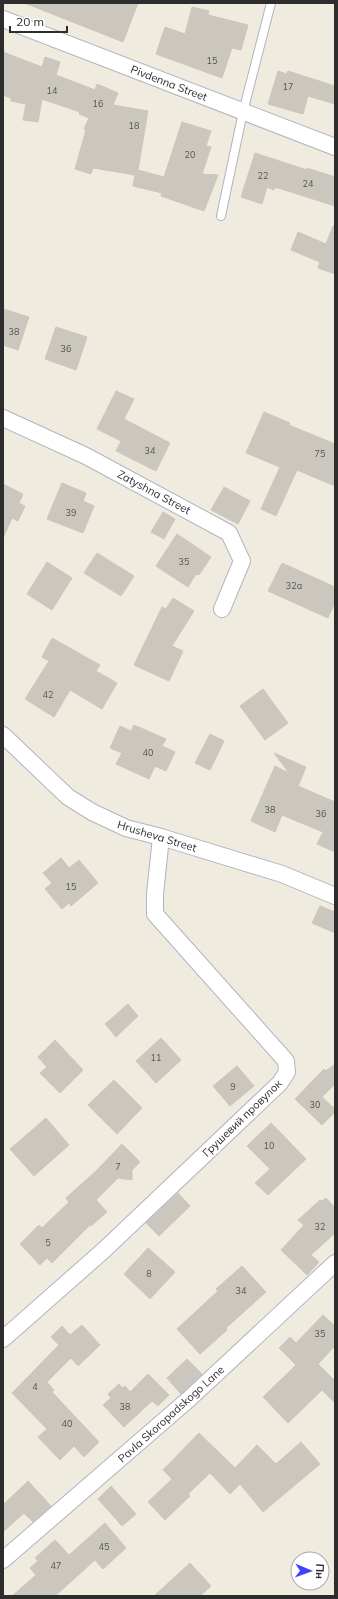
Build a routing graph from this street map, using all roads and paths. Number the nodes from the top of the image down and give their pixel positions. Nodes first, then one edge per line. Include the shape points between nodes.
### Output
1 (271, 3) edge
2 (3, 19) edge
3 (243, 112) junction
4 (335, 147) edge
5 (221, 216) dead end
6 (3, 418) edge
7 (222, 609) dead end
8 (3, 735) edge
9 (161, 837) junction
10 (335, 896) edge
11 (335, 1263) edge
12 (3, 1339) edge
13 (3, 1560) edge

1 - 3 lane
2 - 3 street, Pivdenna Street
3 - 4 street, Pivdenna Street
3 - 5 lane
6 - 7 street, Zatyshna Street via 86,456 229,533 242,561
8 - 9 street, Hrusheva Street via 68,797 126,828
9 - 10 street, Hrusheva Street via 282,874
9 - 12 street, Грушевий провулок via 155,914 286,1061 287,1072 280,1083 104,1250
11 - 13 street, Pavla Skoropadskogo Lane via 189,1399

